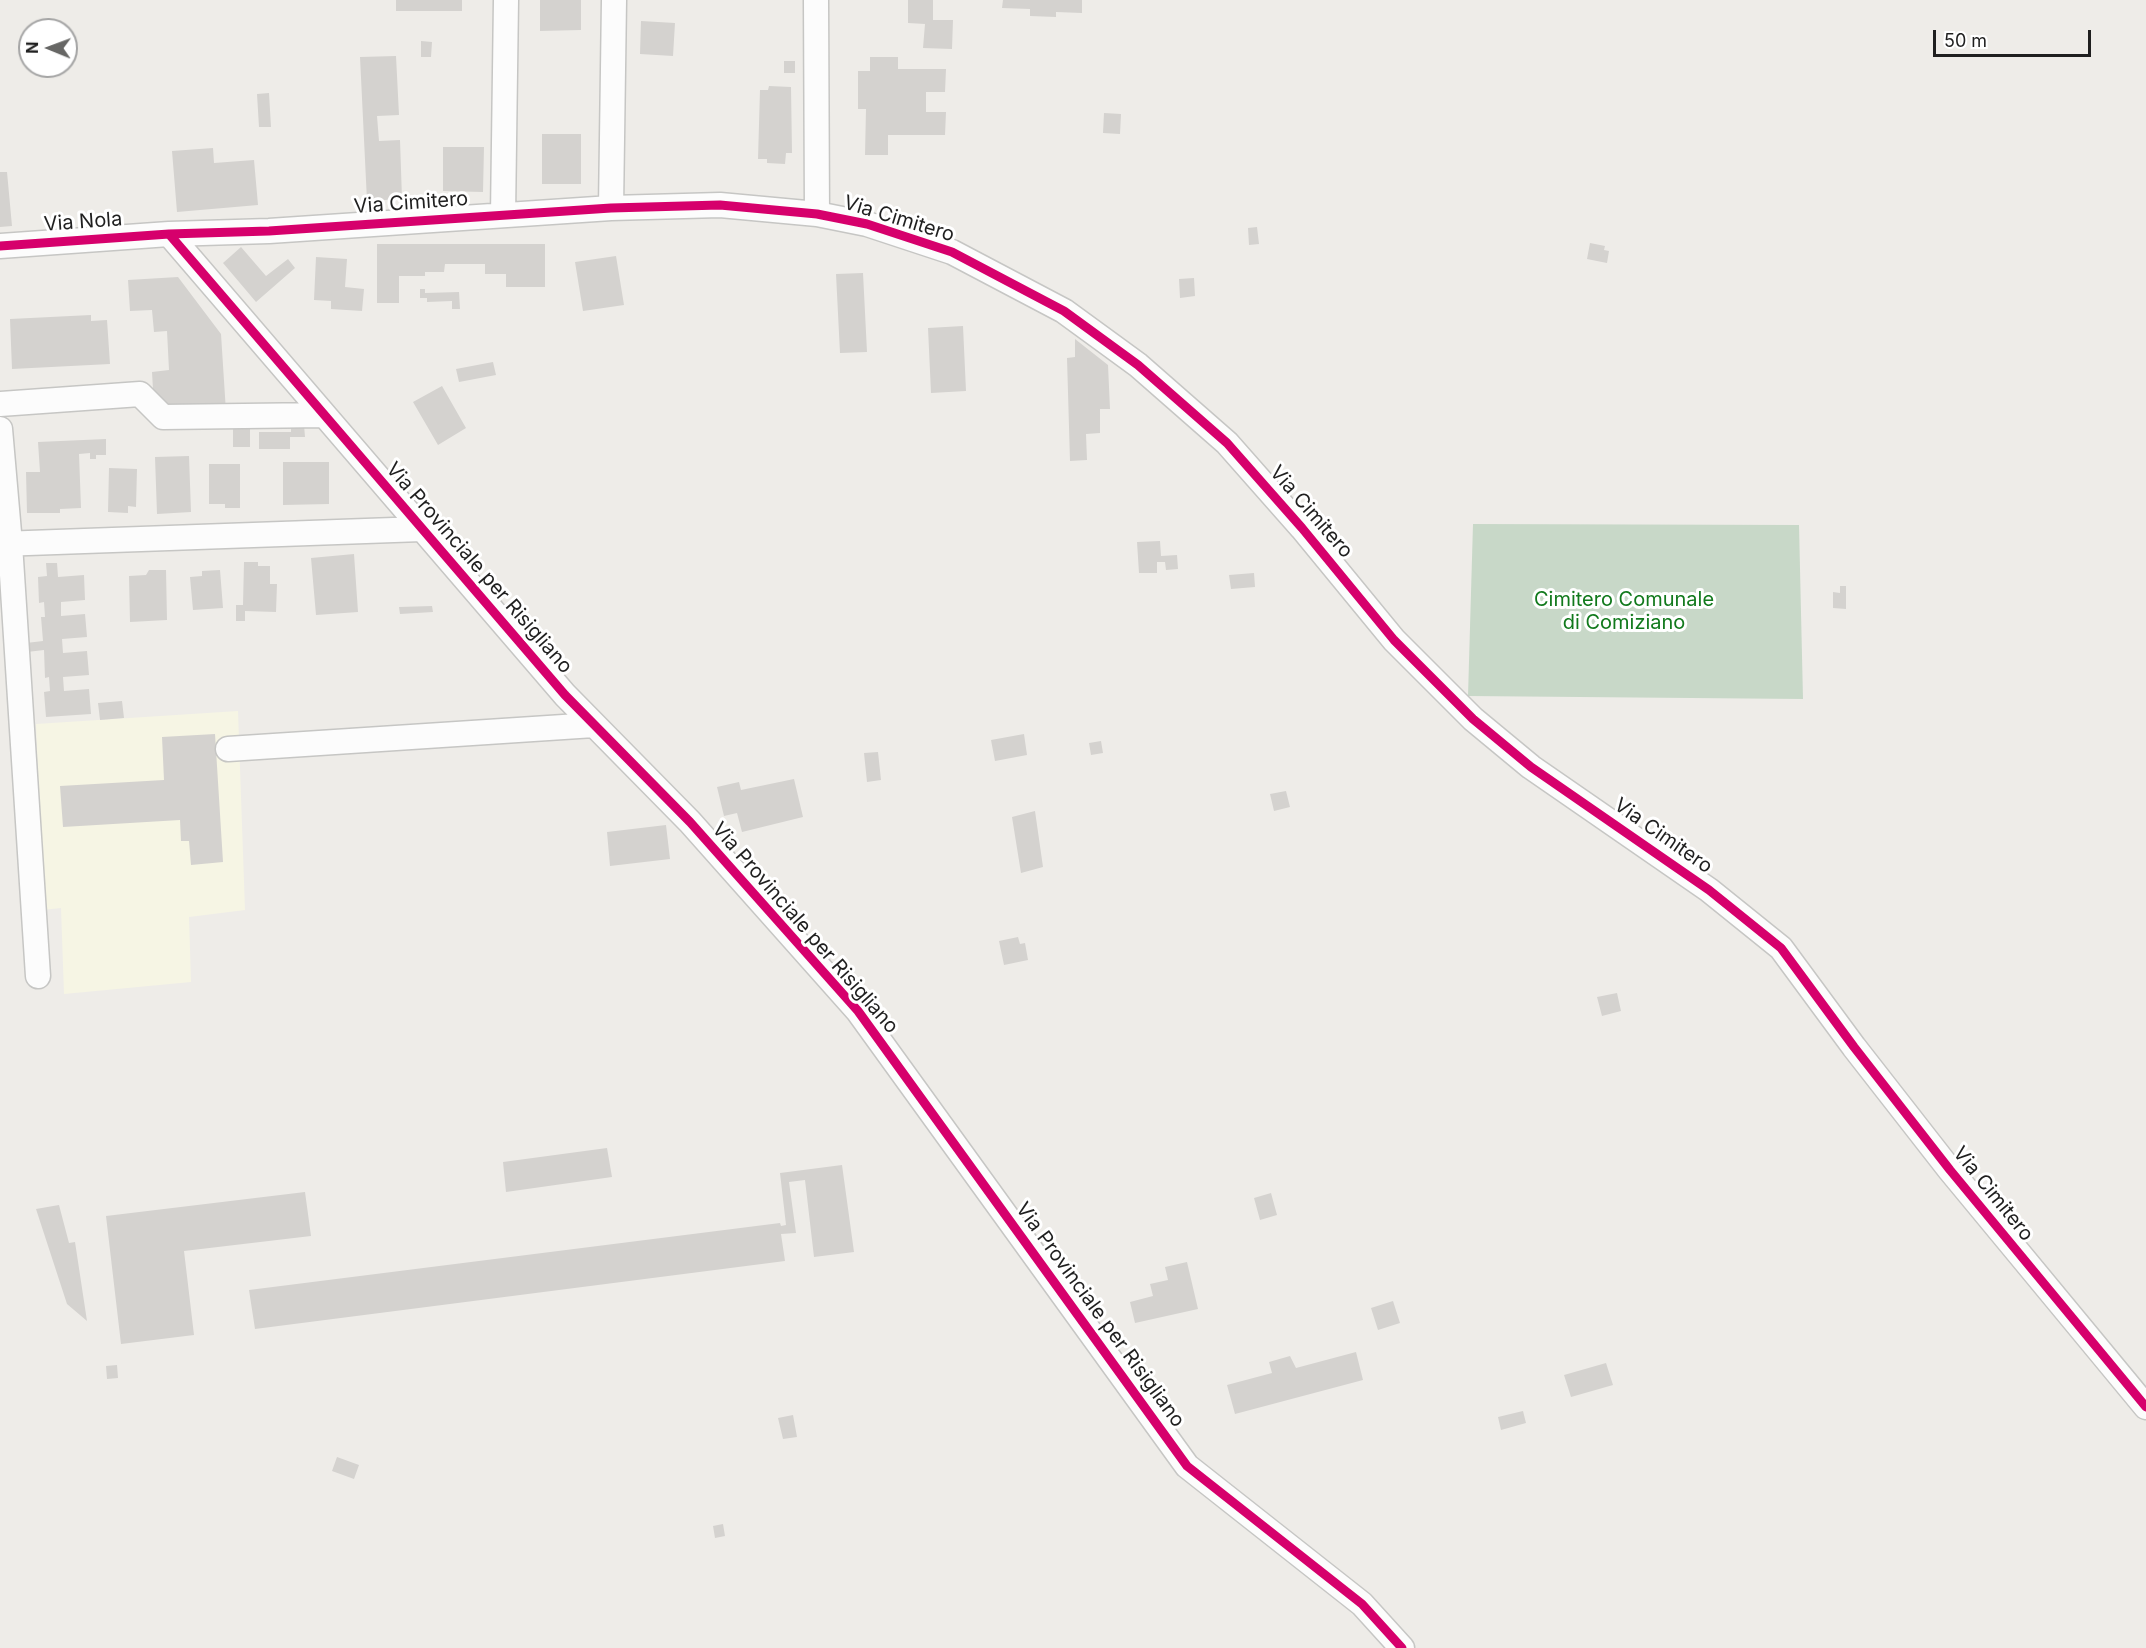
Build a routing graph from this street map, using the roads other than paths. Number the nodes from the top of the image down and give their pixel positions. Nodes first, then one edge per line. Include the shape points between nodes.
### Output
1 (506, 0) edge
2 (614, 0) edge
3 (816, 0) edge
4 (611, 208) junction
5 (816, 214) junction
6 (503, 215) junction
7 (169, 234) junction
8 (0, 246) edge
9 (0, 404) edge
10 (324, 415) junction
11 (0, 429) edge
12 (422, 529) junction
13 (5, 544) edge
14 (594, 725) junction
15 (228, 749) dead end
16 (38, 976) dead end
17 (2146, 1407) edge
18 (1402, 1648) edge

1 - 6 street
2 - 4 street
3 - 5 street
4 - 5 street, Via Cimitero via 720,205
4 - 6 street, Via Cimitero
5 - 17 street, Via Cimitero via 867,224 952,252 1064,311 1138,365 1227,443 1394,640 1473,718 1531,767 1708,890 1781,948 1950,1170
6 - 7 street, Via Cimitero
7 - 8 street, Via Nola
7 - 10 street, Via Provinciale per Risigliano
9 - 10 street via 140,394 163,417
10 - 12 street, Via Provinciale per Risigliano
11 - 13 street
12 - 13 street
12 - 14 street, Via Provinciale per Risigliano
13 - 16 street
14 - 15 street
14 - 18 street, Via Provinciale per Risigliano via 690,822 858,1011 1187,1466 1362,1604

